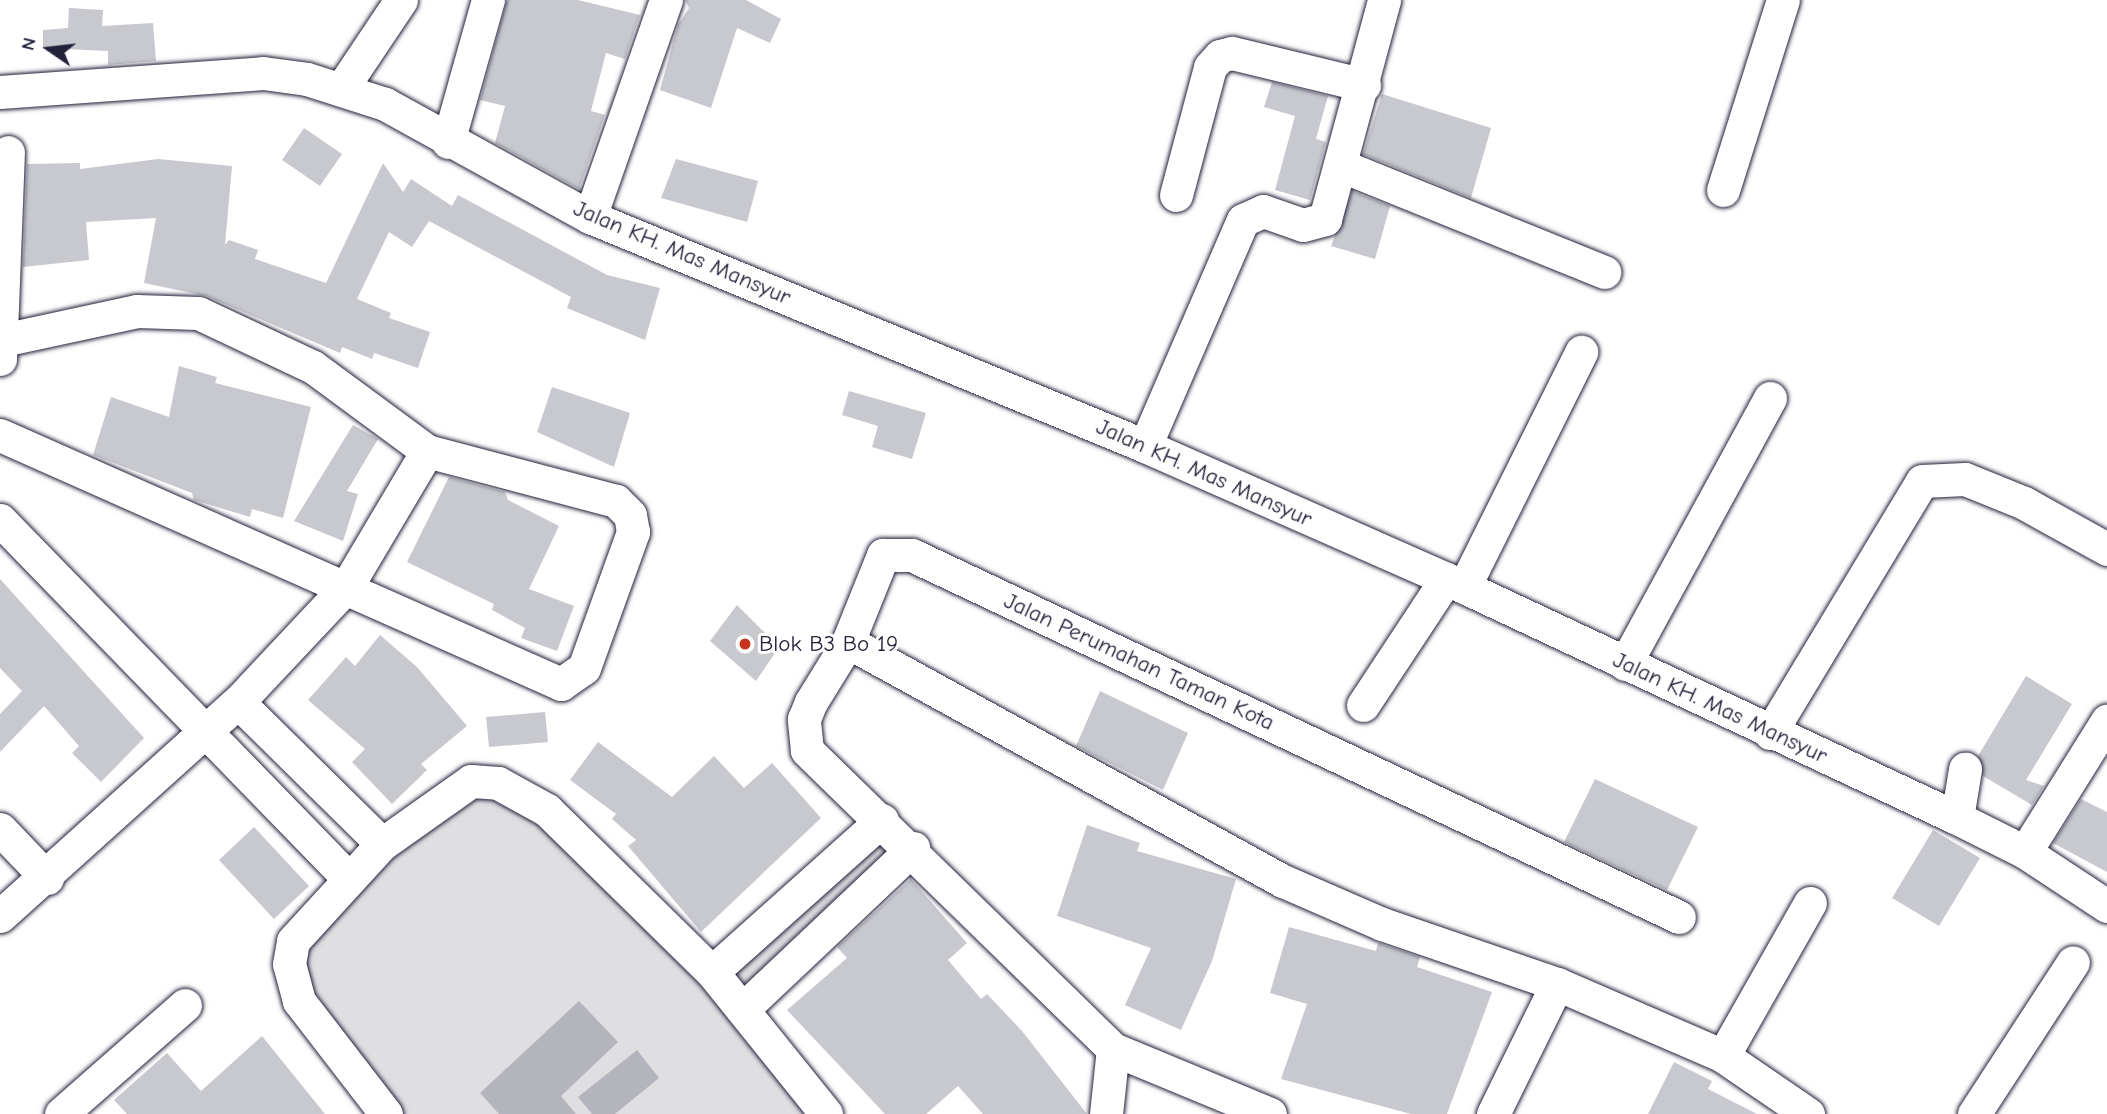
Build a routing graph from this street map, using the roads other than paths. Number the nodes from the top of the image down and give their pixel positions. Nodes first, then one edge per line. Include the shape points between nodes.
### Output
1 (401, 0) edge
2 (488, 0) edge
3 (666, 0) edge
4 (1384, 0) edge
5 (1783, 0) edge
6 (1364, 85) junction
7 (342, 88) junction
8 (0, 92) edge
9 (448, 142) junction
10 (8, 152) dead end
11 (1342, 166) junction
12 (1723, 190) dead end
13 (1176, 195) dead end
14 (590, 217) junction
15 (1604, 272) dead end
16 (1, 350) edge
17 (1581, 352) dead end
18 (1770, 398) dead end
19 (0, 435) edge
20 (1145, 446) junction
21 (428, 451) junction
22 (0, 520) edge
23 (2107, 549) edge
24 (1455, 583) junction
25 (347, 586) junction
26 (848, 642) junction
27 (1625, 664) junction
28 (237, 702) junction
29 (1363, 705) dead end
30 (2107, 722) edge
31 (202, 732) junction
32 (1770, 733) junction
33 (1965, 769) dead end
34 (1957, 818) junction
35 (882, 820) junction
36 (0, 829) edge
37 (382, 844) junction
38 (913, 848) junction
39 (2025, 852) junction
40 (47, 878) junction
41 (348, 878) junction
42 (1810, 903) dead end
43 (2107, 906) edge
44 (0, 916) edge
45 (1679, 917) dead end
46 (2073, 962) dead end
47 (712, 972) junction
48 (1558, 985) junction
49 (186, 1005) dead end
50 (744, 1009) junction
51 (1113, 1049) junction
52 (1723, 1056) junction
53 (71, 1111) edge
54 (386, 1114) edge
55 (826, 1114) edge
56 (1106, 1114) edge
57 (1270, 1114) edge
58 (1493, 1114) edge
59 (1808, 1114) edge
60 (1974, 1114) edge

1 - 7 street
2 - 9 street
3 - 14 street
4 - 6 street
5 - 12 street
6 - 11 street
6 - 13 street via 1232,53 1220,56 1210,67
7 - 8 street, Jalan KH. Mas Mansyur via 275,74
7 - 9 street, Jalan KH. Mas Mansyur via 385,104
9 - 14 street, Jalan KH. Mas Mansyur
10 - 16 street
11 - 15 street
11 - 20 street via 1325,219 1303,225 1263,211 1243,220
14 - 20 street, Jalan KH. Mas Mansyur
16 - 21 street via 137,311 198,313 313,367
17 - 24 street
18 - 27 street
19 - 25 street
20 - 24 street, Jalan KH. Mas Mansyur
21 - 25 street
21 - 25 street via 616,501 627,510 633,532 584,668 570,681 554,683
22 - 31 street
23 - 32 street via 2025,503 1965,480 1922,481
24 - 27 street, Jalan KH. Mas Mansyur
24 - 29 street
25 - 28 street
26 - 35 street, Jalan Perumahan Taman Kota via 811,702 803,734 807,750
26 - 45 street, Jalan Perumahan Taman Kota via 877,561 894,553 912,555
26 - 48 street via 1294,886
27 - 32 street, Jalan KH. Mas Mansyur
28 - 31 street
28 - 37 street
30 - 39 street
31 - 40 street
31 - 41 street
32 - 34 street, Jalan KH. Mas Mansyur
33 - 34 street
34 - 39 street, Jalan KH. Mas Mansyur
35 - 38 street, Jalan Perumahan Taman Kota
35 - 47 street
36 - 40 street
37 - 41 street
37 - 47 street via 471,781 498,783 547,810
38 - 50 street
38 - 51 street, Jalan Perumahan Taman Kota
39 - 43 street, Jalan KH. Mas Mansyur
40 - 44 street
41 - 54 street via 293,941 289,964 299,1001
42 - 52 street
46 - 60 street
47 - 50 street
48 - 52 street
48 - 58 street
49 - 53 street
50 - 55 street
51 - 56 street
51 - 57 street
52 - 59 street

